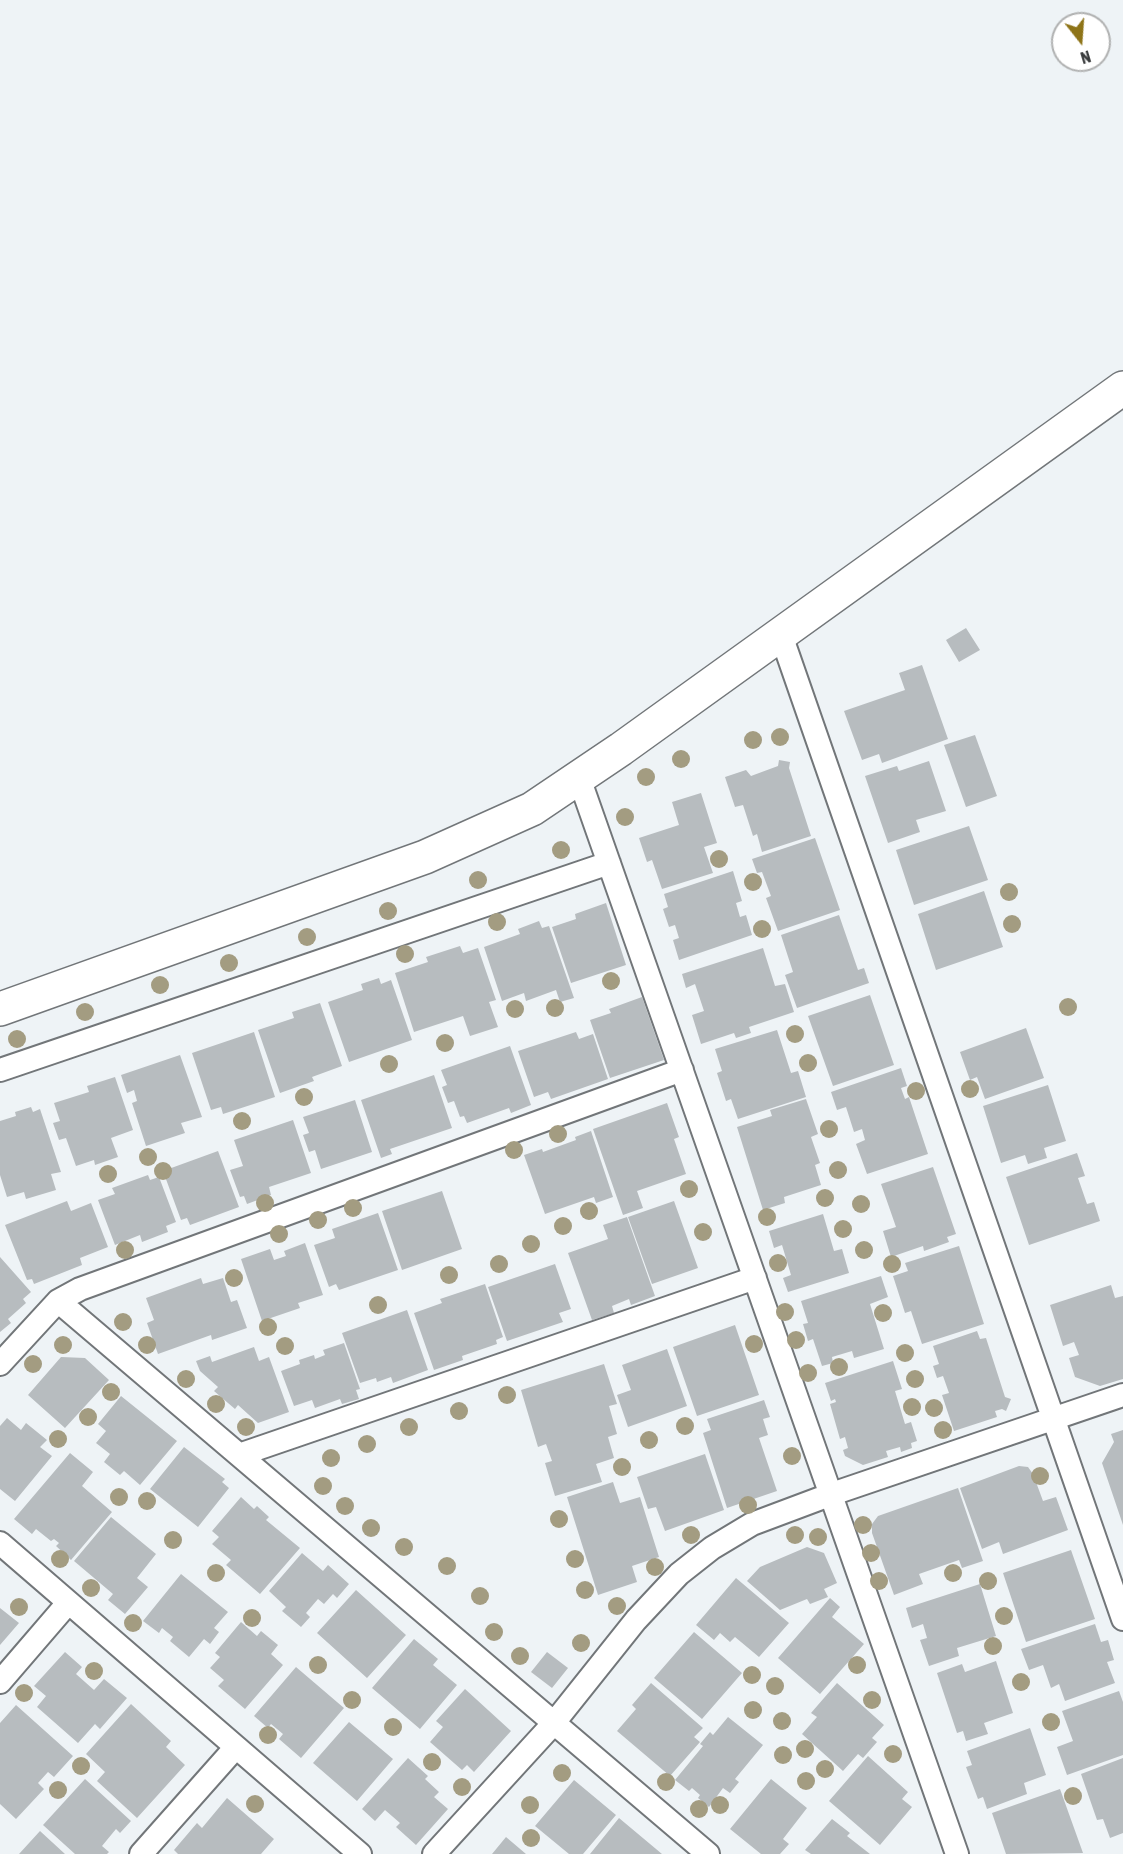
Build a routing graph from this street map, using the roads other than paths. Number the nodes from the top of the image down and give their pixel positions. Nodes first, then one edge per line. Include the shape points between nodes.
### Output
1 (1123, 388) edge
2 (781, 635) junction
3 (579, 778) junction
4 (609, 863) junction
5 (0, 1009) edge
6 (0, 1070) edge
7 (682, 1070) junction
8 (755, 1278) junction
9 (58, 1301) junction
10 (0, 1364) edge
11 (1123, 1395) edge
12 (1052, 1419) junction
13 (239, 1455) junction
14 (832, 1494) junction
15 (0, 1543) edge
16 (68, 1603) junction
17 (1123, 1619) edge
18 (0, 1683) edge
19 (553, 1724) junction
20 (236, 1747) junction
21 (141, 1854) edge
22 (360, 1854) edge
23 (434, 1854) edge
24 (708, 1854) edge
25 (957, 1854) edge

1 - 2 main road
2 - 3 main road
2 - 12 street
3 - 4 street
3 - 5 main road via 532,809 425,857
4 - 6 street
4 - 7 street
7 - 8 street
7 - 9 street via 80,1288
8 - 13 street
8 - 14 street
9 - 10 street
9 - 13 street
11 - 12 street
12 - 14 street
12 - 17 street
13 - 19 street
14 - 19 street via 752,1524 679,1574 636,1620
14 - 25 street
15 - 16 street
16 - 18 street
16 - 20 street
19 - 23 street
19 - 24 street
20 - 21 street
20 - 22 street

